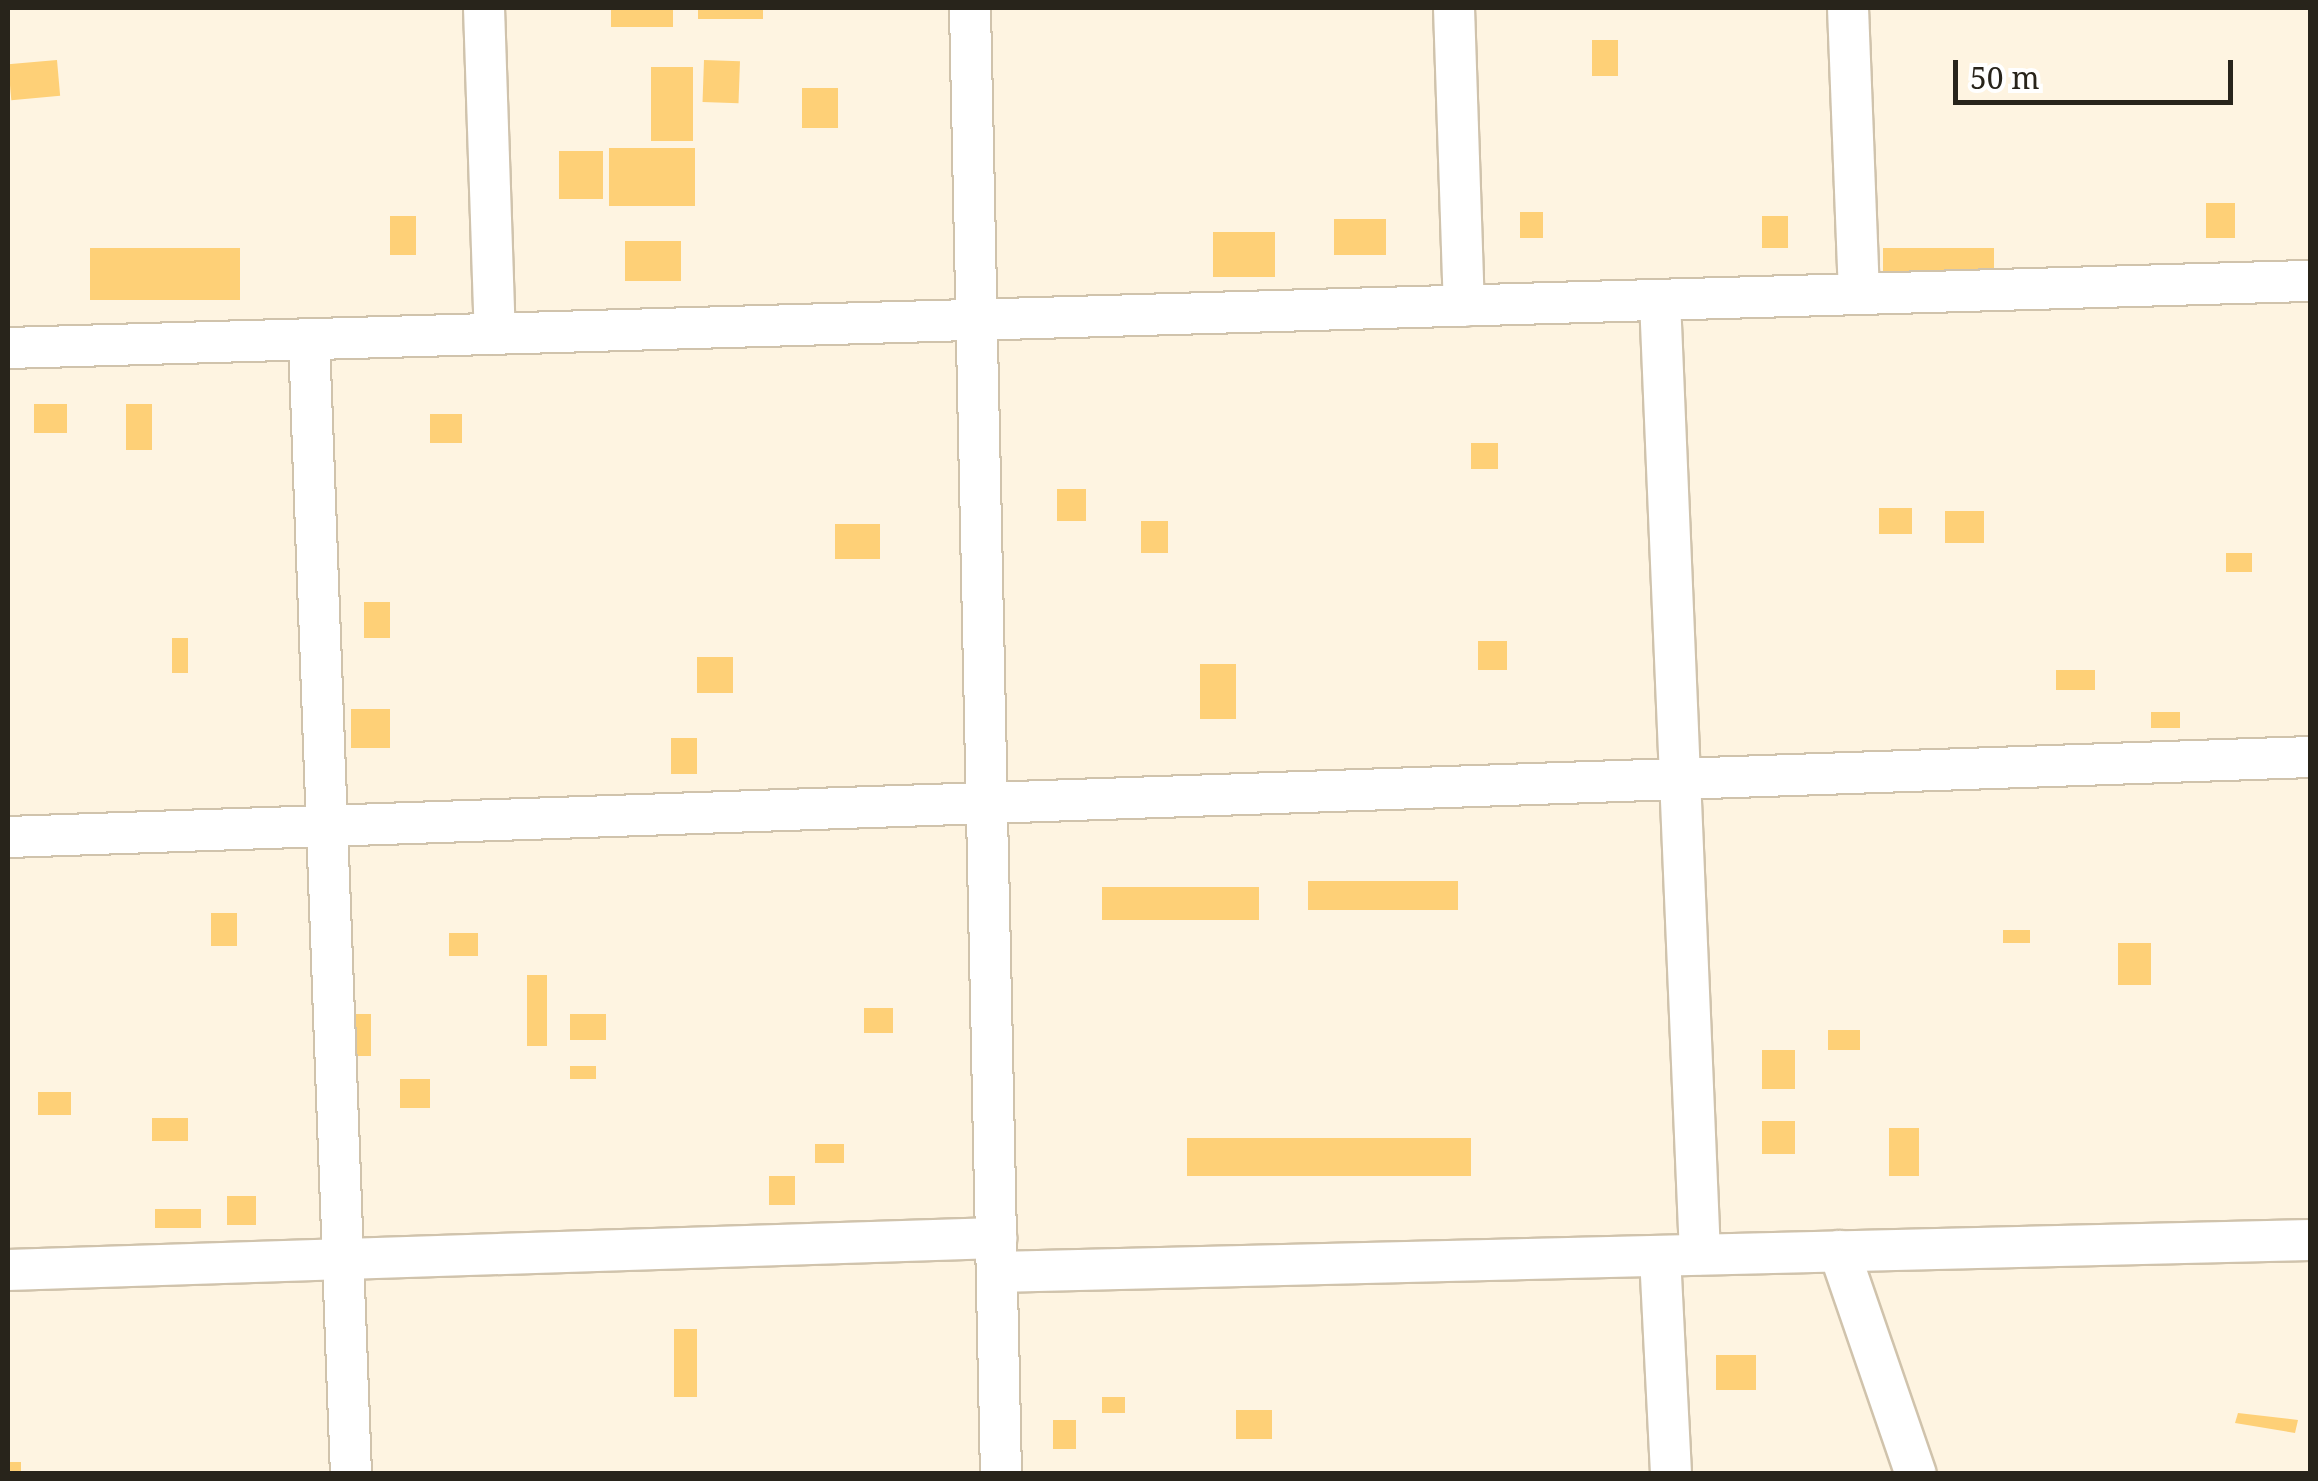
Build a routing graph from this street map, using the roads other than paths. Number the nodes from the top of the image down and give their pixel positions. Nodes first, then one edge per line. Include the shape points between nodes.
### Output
1 (484, 8) edge
2 (970, 8) edge
3 (1454, 8) edge
4 (1848, 8) edge
5 (2310, 281) edge
6 (1859, 294) junction
7 (1660, 300) junction
8 (1464, 306) junction
9 (976, 320) junction
10 (495, 334) junction
11 (308, 340) junction
12 (8, 348) edge
13 (2310, 758) edge
14 (1680, 780) junction
15 (987, 805) junction
16 (327, 828) junction
17 (8, 837) edge
18 (2310, 1240) edge
19 (1838, 1251) junction
20 (997, 1255) junction
21 (1680, 1255) junction
22 (343, 1260) junction
23 (8, 1270) edge
24 (351, 1474) edge
25 (1002, 1474) edge
26 (1670, 1474) edge
27 (1916, 1474) edge

1 - 10 street
2 - 9 street
3 - 8 street
4 - 6 street
5 - 6 street
6 - 7 street
7 - 8 street
7 - 14 street
8 - 9 street
9 - 10 street
9 - 15 street
10 - 11 street
11 - 12 street
11 - 16 street
13 - 14 street
14 - 15 street
14 - 21 street
15 - 16 street
15 - 20 street
16 - 17 street
16 - 22 street
18 - 19 street
19 - 21 street
19 - 27 street
20 - 21 street
20 - 22 street
20 - 25 street
21 - 26 street
22 - 23 street
22 - 24 street

